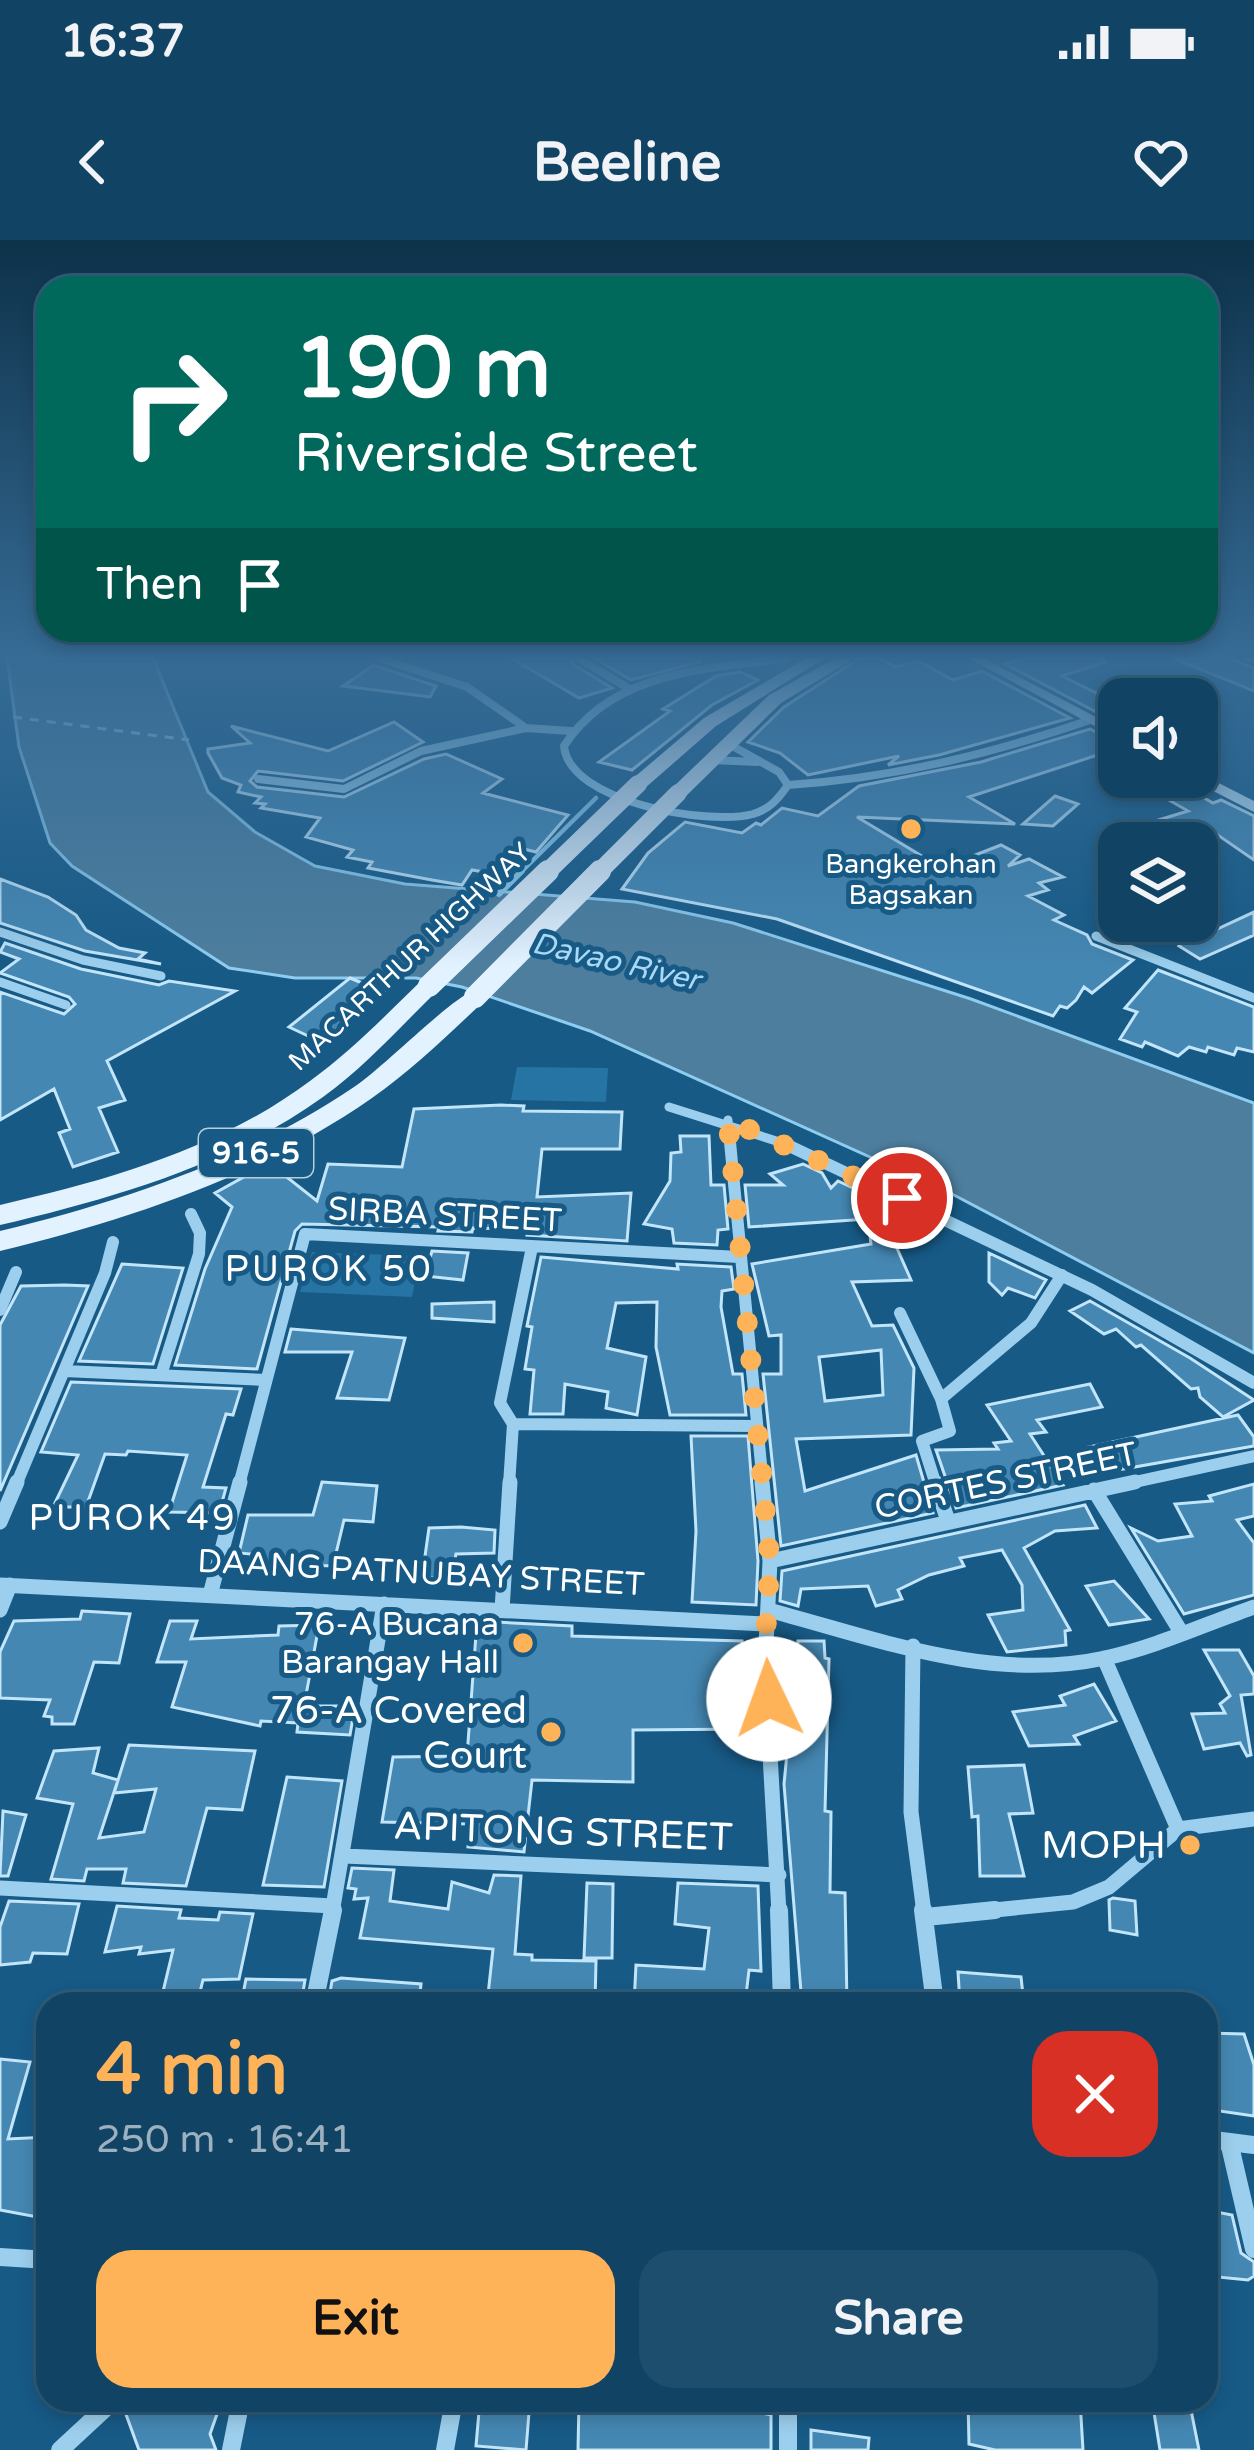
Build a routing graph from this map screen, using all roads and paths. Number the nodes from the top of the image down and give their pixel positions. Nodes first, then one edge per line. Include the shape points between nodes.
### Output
1 (400, 761) edge
2 (568, 761) edge
3 (665, 761) edge
4 (707, 761) edge
5 (729, 761) edge
6 (761, 761) edge
7 (957, 761) edge
8 (764, 763) junction
9 (258, 779) dead end
10 (788, 785) junction
11 (1218, 788) edge
12 (1254, 807) edge
13 (1, 933) edge
14 (1096, 936) dead end
15 (161, 976) dead end
16 (0, 982) edge
17 (1254, 998) edge
18 (67, 1005) dead end
19 (669, 1107) dead end
20 (728, 1120) junction
21 (191, 1214) dead end
22 (0, 1215) edge
23 (0, 1241) edge
24 (113, 1242) dead end
25 (532, 1247) junction
26 (739, 1257) junction
27 (16, 1272) dead end
28 (1062, 1275) junction
29 (0, 1310) edge
30 (900, 1313) dead end
31 (64, 1371) junction
32 (161, 1375) junction
33 (266, 1380) junction
34 (1254, 1383) edge
35 (941, 1399) junction
36 (513, 1424) junction
37 (755, 1426) junction
38 (1254, 1456) edge
39 (1094, 1490) junction
40 (948, 1521) junction
41 (0, 1522) edge
42 (770, 1561) junction
43 (5, 1585) edge
44 (210, 1595) junction
45 (384, 1604) junction
46 (1254, 1606) edge
47 (0, 1610) edge
48 (502, 1610) junction
49 (767, 1617) junction
50 (1180, 1632) junction
51 (913, 1646) junction
52 (1104, 1658) junction
53 (1254, 1819) edge
54 (1178, 1829) junction
55 (344, 1856) junction
56 (779, 1875) junction
57 (0, 1888) edge
58 (333, 1906) junction
59 (926, 1917) junction
60 (316, 1992) edge
61 (782, 1992) edge
62 (934, 1992) edge
63 (1218, 2141) edge
64 (1229, 2142) junction
65 (1254, 2145) edge
66 (1254, 2249) edge
67 (0, 2257) edge
68 (36, 2259) edge
69 (101, 2412) edge
70 (239, 2412) edge
71 (452, 2412) edge
72 (788, 2412) edge
73 (60, 2450) edge
74 (231, 2450) edge
75 (445, 2450) edge
76 (788, 2450) edge

1 - 9 street via 344,789
2 - 10 street via 598,787 719,818 775,807
3 - 22 main road, MACARTHUR HIGHWAY / 916-5, bridge via 352,1060 271,1118 155,1172
4 - 23 main road, MACARTHUR HIGHWAY / 916-5, bridge via 476,997 366,1091 241,1161 121,1209
5 - 8 street
6 - 8 street
7 - 10 street
8 - 10 street
11 - 12 main road
13 - 15 street
14 - 17 street
16 - 18 street
19 - 20 street
20 - 26 street
20 - 28 street
21 - 32 street via 199,1254
24 - 31 street
25 - 26 street, SIRBA STREET
25 - 33 street, SIRBA STREET via 305,1234
25 - 36 street via 500,1402
26 - 37 street
27 - 29 street
28 - 34 street via 1141,1312
28 - 35 street via 1031,1323
30 - 35 street
31 - 32 street
31 - 41 street
32 - 33 street
33 - 44 street, SIRBA STREET
35 - 40 street via 950,1431 922,1442
36 - 37 street
36 - 48 street
37 - 42 street
38 - 39 street, CORTES STREET
39 - 40 street, CORTES STREET
39 - 50 street
40 - 42 street, CORTES STREET
42 - 49 street
43 - 44 street, DAANG PATNUBAY STREET
43 - 47 street
44 - 45 street, DAANG PATNUBAY STREET
45 - 48 street, DAANG PATNUBAY STREET
45 - 55 street
46 - 50 street, DAANG PATNUBAY STREET
48 - 49 street, DAANG PATNUBAY STREET
49 - 51 street, DAANG PATNUBAY STREET
49 - 56 street
50 - 52 street, DAANG PATNUBAY STREET
51 - 52 street, DAANG PATNUBAY STREET via 1000,1665
51 - 59 street via 911,1812
52 - 54 street
53 - 54 street
54 - 59 street via 1109,1888 1072,1902
55 - 56 street, APITONG STREET
55 - 58 street
56 - 61 street
57 - 58 street
58 - 60 street
59 - 62 street
63 - 64 street
64 - 65 street
64 - 66 street
67 - 68 street
69 - 73 street
70 - 74 street
71 - 75 street
72 - 76 street

